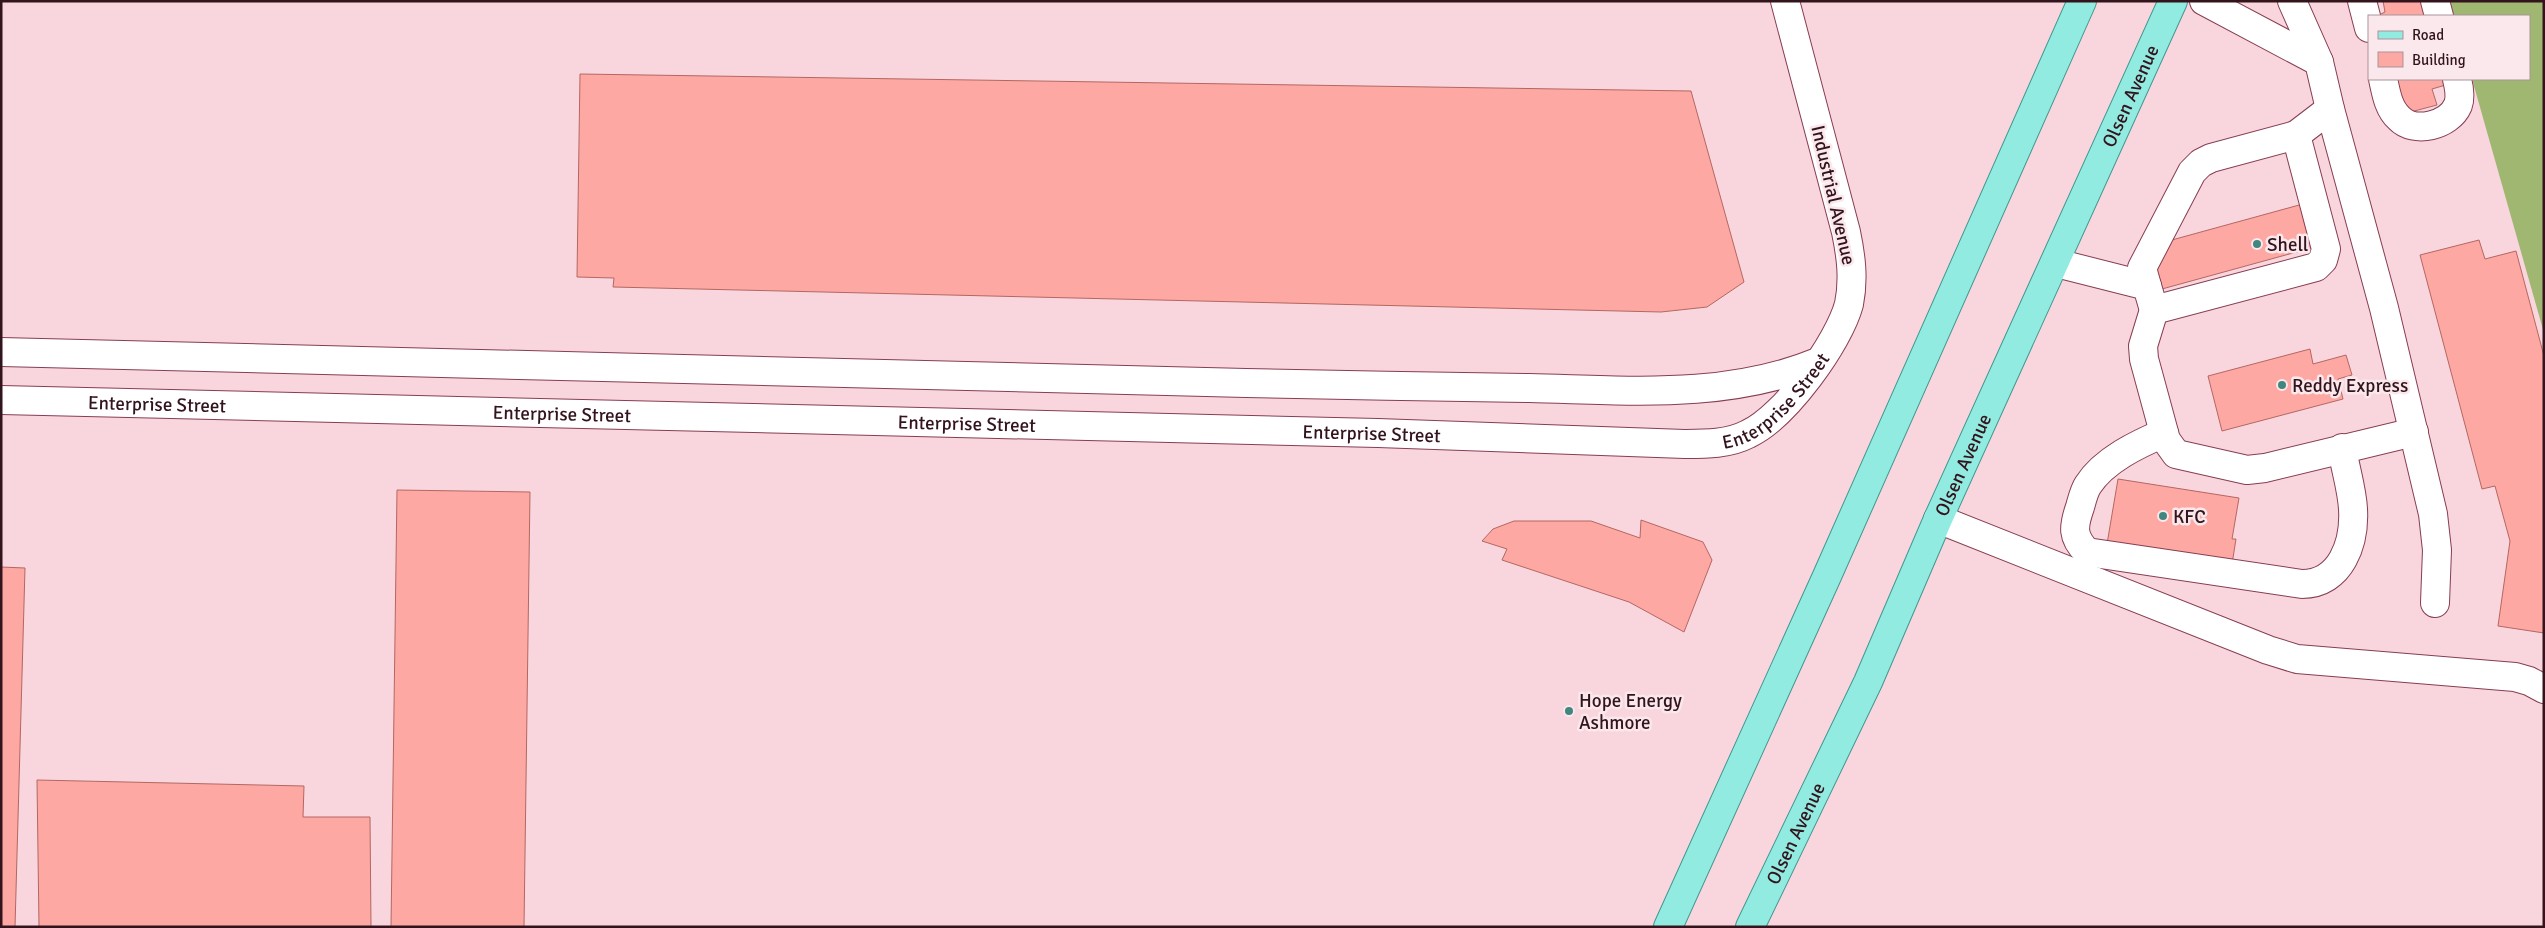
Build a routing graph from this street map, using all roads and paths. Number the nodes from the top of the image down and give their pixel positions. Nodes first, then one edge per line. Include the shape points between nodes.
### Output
1 (2082, 1) edge
2 (2173, 1) edge
3 (2204, 1) edge
4 (2292, 1) edge
5 (2362, 1) edge
6 (2435, 1) edge
7 (1792, 8) edge
8 (2439, 15) edge
9 (2368, 24) edge
10 (2319, 62) junction
11 (2383, 80) edge
12 (2457, 80) edge
13 (2330, 109) junction
14 (2296, 135) junction
15 (2056, 263) junction
16 (2150, 298) junction
17 (1, 352) edge
18 (1818, 362) junction
19 (1, 400) edge
20 (2414, 432) junction
21 (2164, 433) junction
22 (2342, 448) junction
23 (1938, 519) junction
24 (2435, 603) dead end
25 (2544, 689) edge
26 (1668, 927) edge
27 (1750, 927) edge

1 - 26 main road
2 - 15 main road, Olsen Avenue
3 - 10 street
4 - 10 street
5 - 9 street
6 - 8 street
7 - 18 street, Industrial Avenue via 1852,264 1852,287 1846,315 1833,342
10 - 13 street
11 - 12 street via 2394,112 2409,126 2417,127 2452,115 2459,103
13 - 14 street
13 - 20 street
14 - 16 street via 2211,158 2192,172 2142,268
14 - 16 street via 2326,249 2323,260 2316,267
15 - 16 street
15 - 23 main road, Olsen Avenue
16 - 21 street via 2143,346
17 - 18 street, Enterprise Street via 1641,390 1747,384
18 - 19 street, Enterprise Street via 1790,400 1760,428 1734,439 1700,444
20 - 22 street
20 - 24 street via 2433,514 2437,550
21 - 22 street via 2176,454 2247,470
21 - 22 street via 2137,444 2097,474 2087,486 2074,530 2077,542 2087,552 2302,584 2324,580 2342,564 2353,523
23 - 25 street via 2298,659 2515,677
23 - 27 main road, Olsen Avenue via 1868,682

